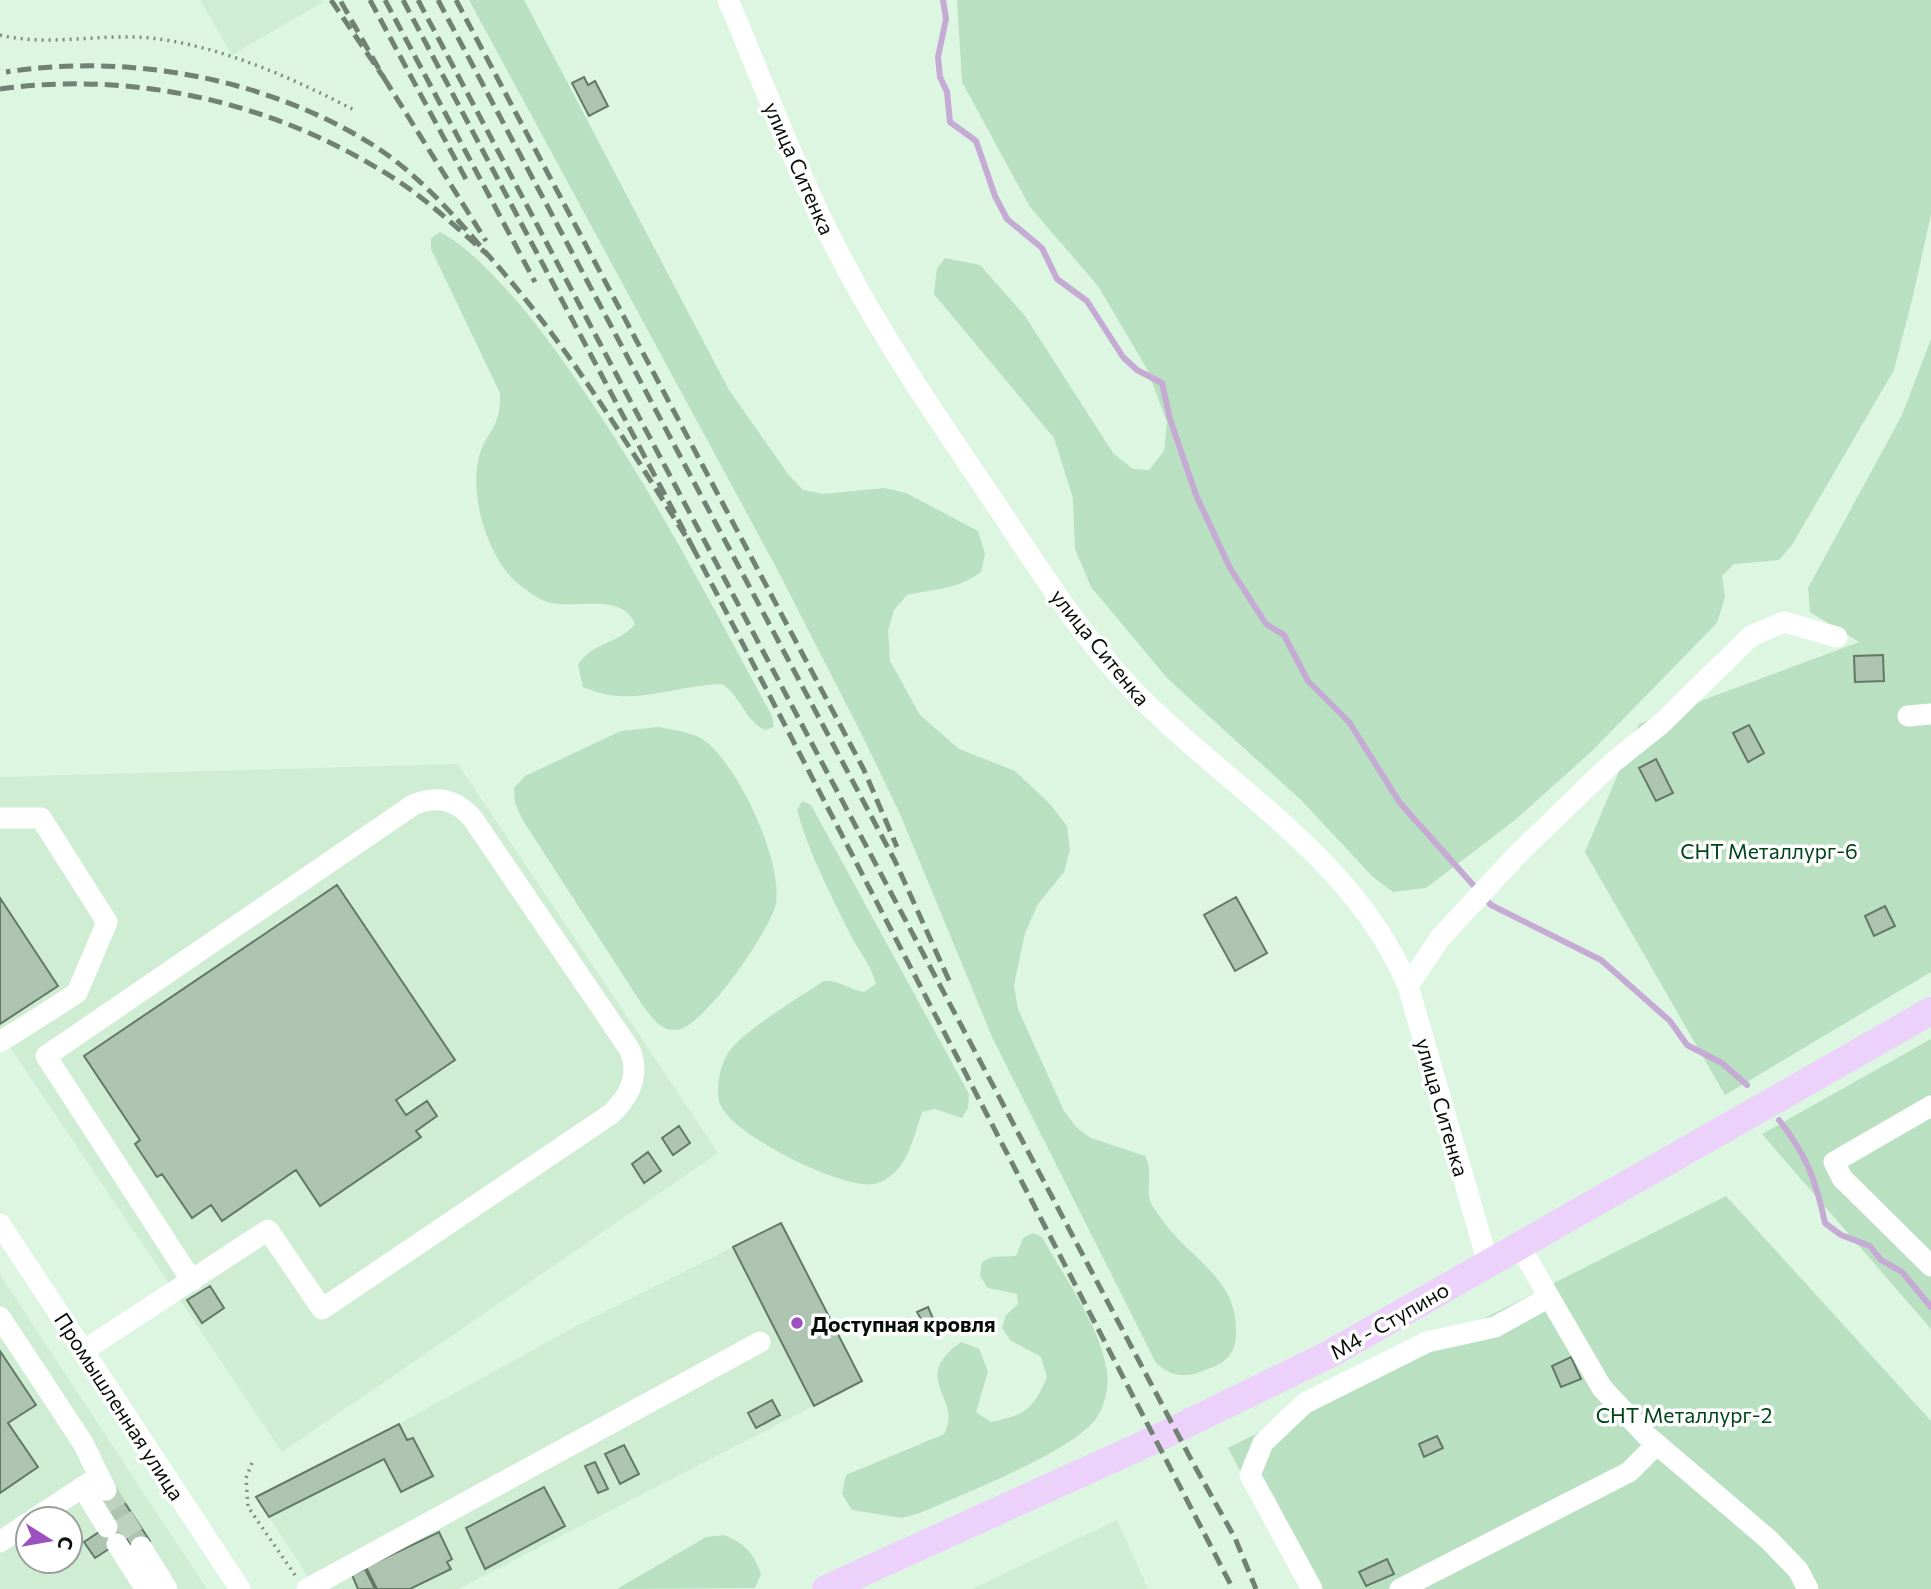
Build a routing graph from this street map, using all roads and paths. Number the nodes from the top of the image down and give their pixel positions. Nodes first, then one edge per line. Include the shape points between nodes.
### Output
1 (728, 0) edge
2 (0, 35) edge
3 (356, 111) dead end
4 (1837, 637) dead end
5 (1931, 714) edge
6 (1908, 716) dead end
7 (0, 818) edge
8 (1408, 986) junction
9 (1931, 1011) edge
10 (0, 1042) edge
11 (1931, 1107) edge
12 (0, 1224) edge
13 (1519, 1245) junction
14 (1488, 1263) junction
15 (1931, 1266) edge
16 (192, 1281) junction
17 (1549, 1297) junction
18 (0, 1317) edge
19 (760, 1342) dead end
20 (83, 1351) junction
21 (1657, 1444) junction
22 (251, 1463) dead end
23 (95, 1484) junction
24 (58, 1505) edge
25 (141, 1547) tunnel mouth
26 (156, 1583) edge
27 (302, 1584) edge
28 (240, 1589) edge
29 (826, 1589) edge
30 (1312, 1589) edge
31 (1400, 1589) edge
32 (1808, 1589) edge

1 - 8 street, улица Ситенка via 845,266 890,345 1050,584 1090,640 1143,701 1270,810 1353,897 1398,963
2 - 3 path via 32,40 130,37 176,43 280,74
4 - 8 street via 1784,622 1751,636 1516,856 1440,938
5 - 6 street
7 - 10 street via 41,818 107,922 77,993
8 - 14 street, улица Ситенка
9 - 13 main road, М4 - Ступино
11 - 15 street via 1834,1162 1842,1178
12 - 20 street, Промышленная улица
13 - 14 main road, М4 - Ступино
13 - 17 street
14 - 29 main road, М4 - Ступино via 1328,1355 1235,1401
16 - 16 street via 268,1230 322,1309 611,1114 630,1092 635,1069 630,1050 473,819 452,802 426,799 413,805 46,1056
16 - 20 street
17 - 21 street via 1602,1388
17 - 30 street via 1495,1327 1427,1342 1306,1403 1264,1443 1250,1475
18 - 23 street via 83,1443
19 - 27 street
20 - 28 street, Промышленная улица
21 - 31 street via 1629,1472
21 - 32 street via 1768,1539 1798,1570
22 - 27 path via 246,1478 248,1507
23 - 24 street
23 - 26 street via 112,1535
25 - 26 street

